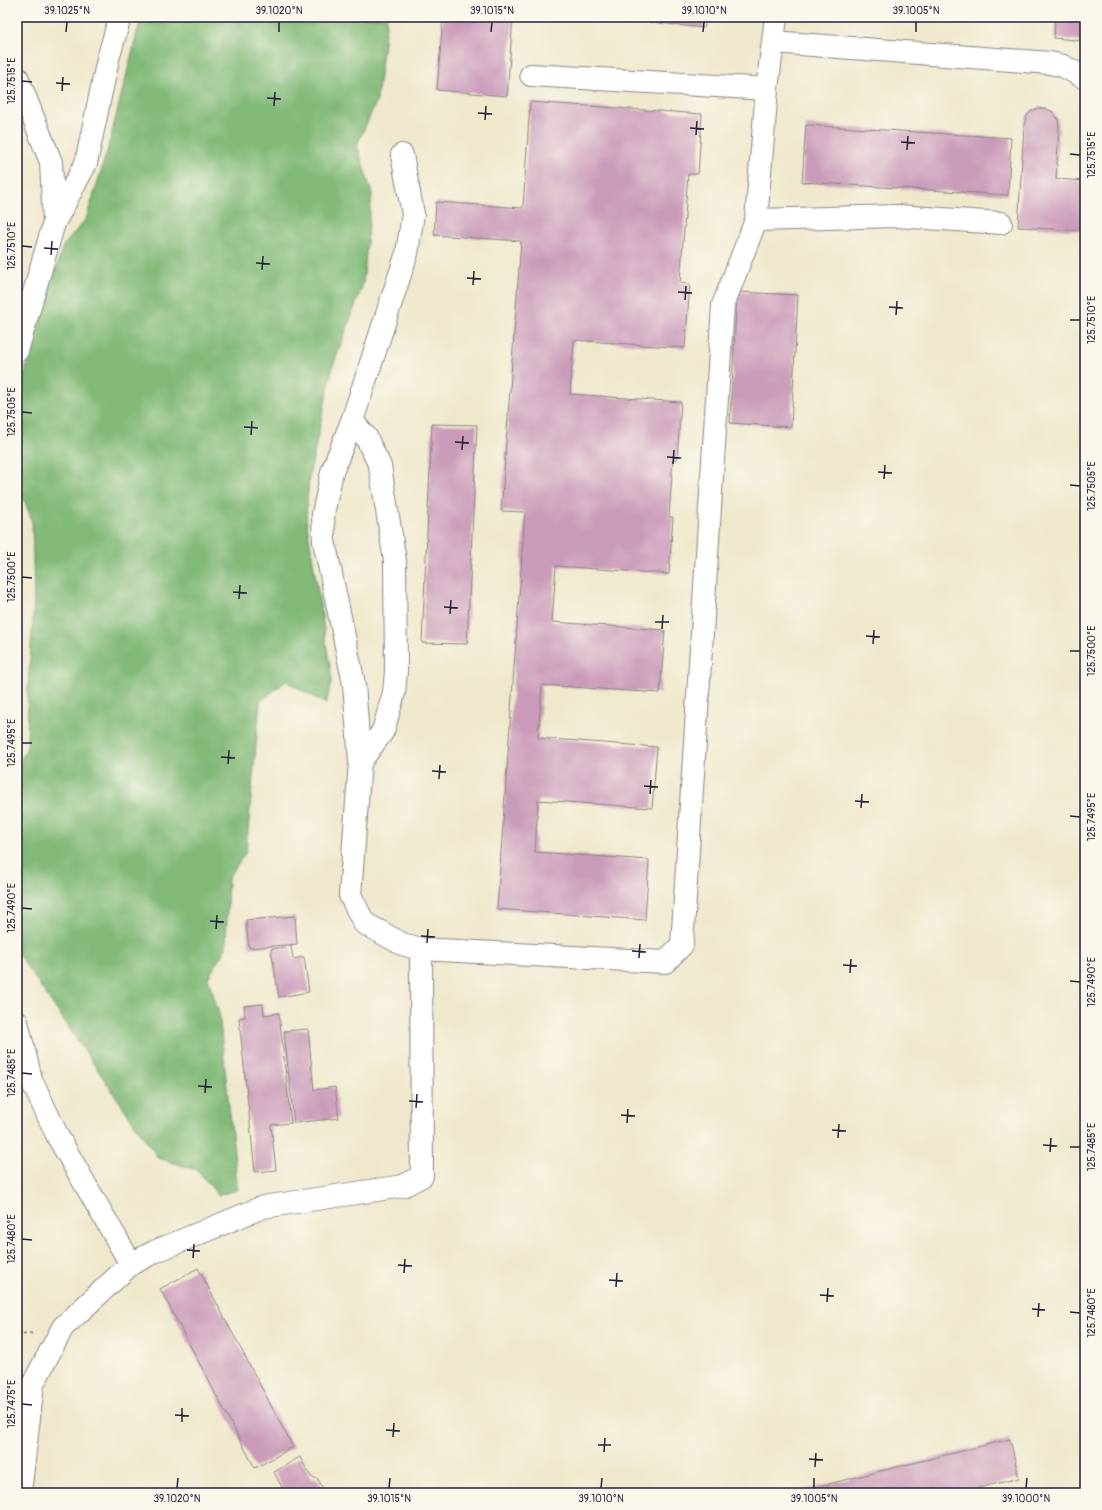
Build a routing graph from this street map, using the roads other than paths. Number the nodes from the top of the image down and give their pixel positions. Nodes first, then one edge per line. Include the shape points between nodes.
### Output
1 (120, 17) edge
2 (776, 17) edge
3 (773, 42) junction
4 (531, 75) dead end
5 (17, 77) edge
6 (1085, 78) edge
7 (767, 89) junction
8 (402, 154) dead end
9 (756, 220) junction
10 (54, 223) junction
11 (1001, 223) dead end
12 (17, 351) edge
13 (352, 421) junction
14 (360, 762) junction
15 (421, 949) junction
16 (17, 1022) edge
17 (131, 1264) junction
18 (20, 1493) edge

1 - 10 street via 108,59 86,163
2 - 3 street
3 - 6 street via 1050,63 1063,66
3 - 7 street
4 - 7 street
5 - 10 street via 50,162
7 - 9 street
8 - 13 street via 413,214 407,253
9 - 11 street via 897,216
9 - 15 street via 723,305 682,945 666,962
10 - 12 street
13 - 14 street via 332,472 323,514 324,542 354,684
13 - 14 street via 366,437 380,466 395,561 394,693 383,731
14 - 15 street via 350,895 364,923 402,944
15 - 17 street via 422,1176 403,1186 263,1207
16 - 17 street via 31,1079 58,1138
17 - 18 street via 63,1327 33,1384

